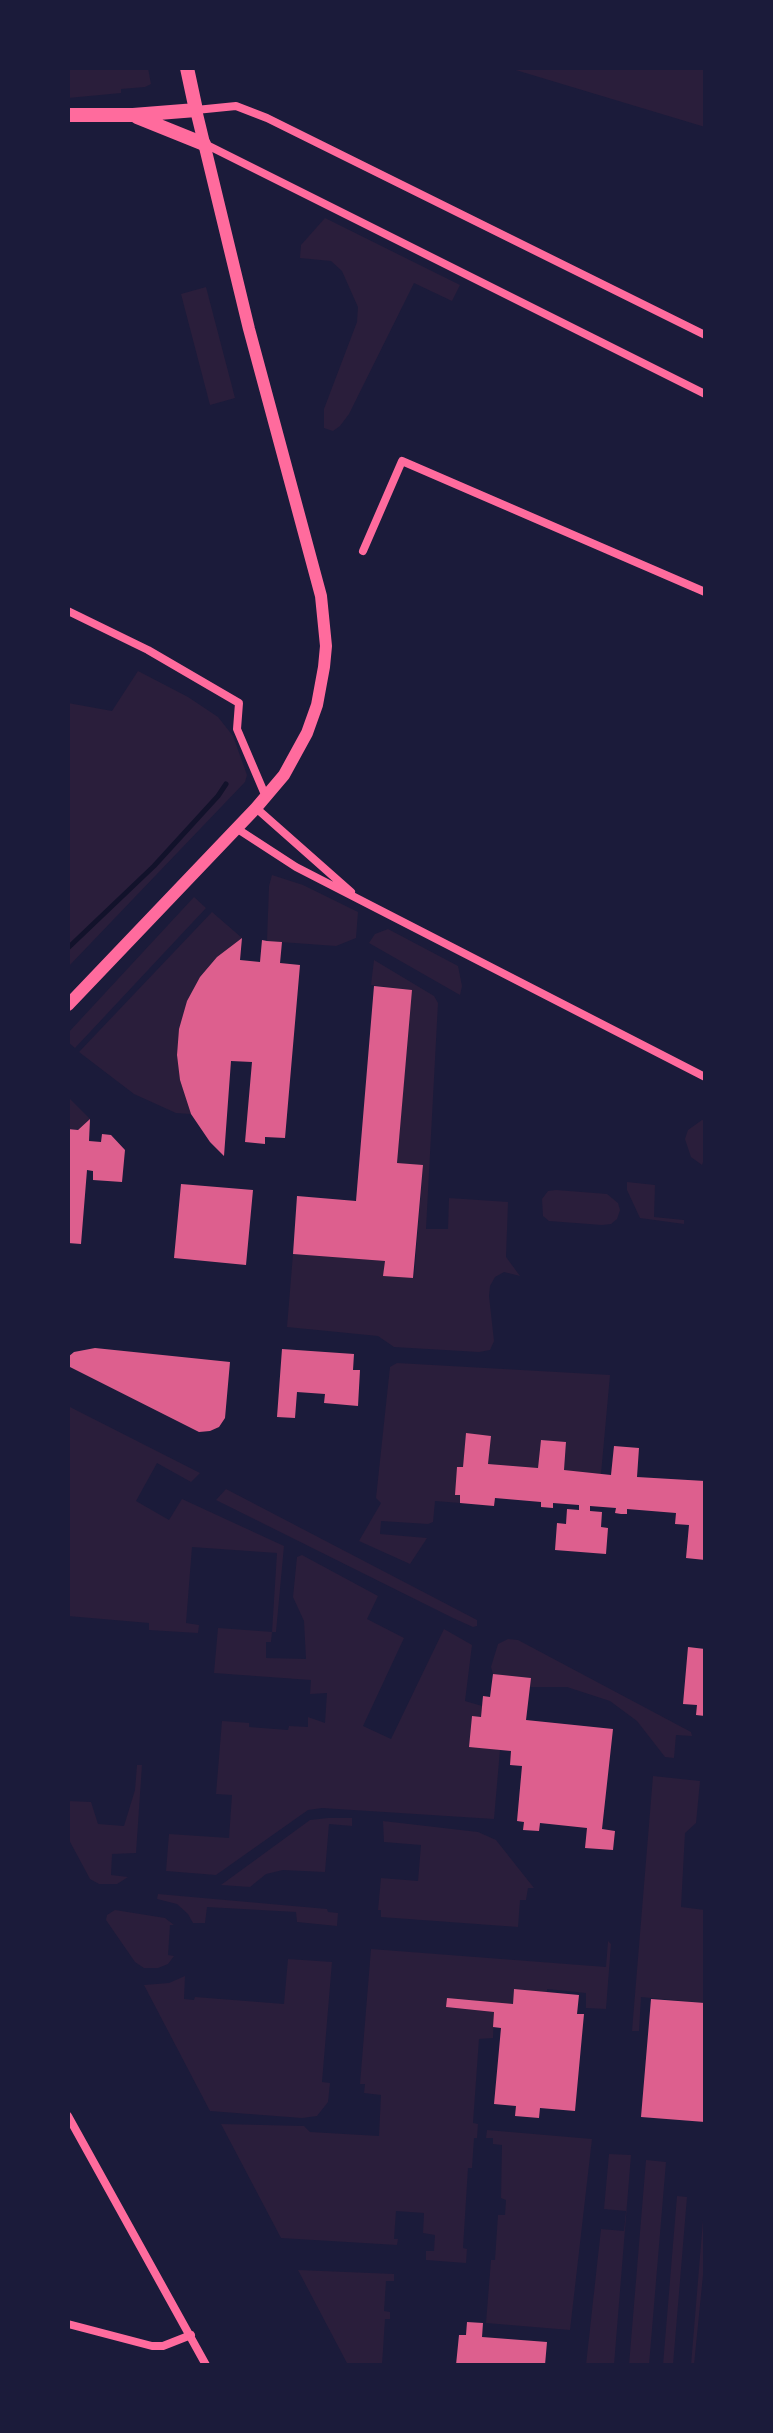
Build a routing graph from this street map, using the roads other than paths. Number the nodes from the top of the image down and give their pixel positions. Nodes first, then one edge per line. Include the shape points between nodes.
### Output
1 (187, 68) edge
2 (196, 110) junction
3 (68, 115) edge
4 (133, 115) junction
5 (204, 144) junction
6 (705, 335) edge
7 (705, 394) edge
8 (363, 551) dead end
9 (705, 592) edge
10 (68, 611) edge
11 (266, 797) junction
12 (256, 808) junction
13 (236, 828) junction
14 (358, 898) junction
15 (68, 1005) edge
16 (705, 1077) edge
17 (68, 2116) edge
18 (68, 2324) edge
19 (191, 2335) junction
20 (206, 2365) edge

1 - 2 main road
2 - 4 main road
2 - 5 main road
2 - 6 street via 236,106 267,118
3 - 4 main road
4 - 5 main road
5 - 7 street
5 - 11 main road via 323,614 324,667 312,719 293,763
8 - 9 street via 402,461
10 - 11 street via 239,703 237,729
11 - 12 main road
12 - 13 main road
12 - 14 street
13 - 14 street
13 - 15 main road
14 - 16 street
17 - 19 street
18 - 19 street via 152,2346
19 - 20 street

